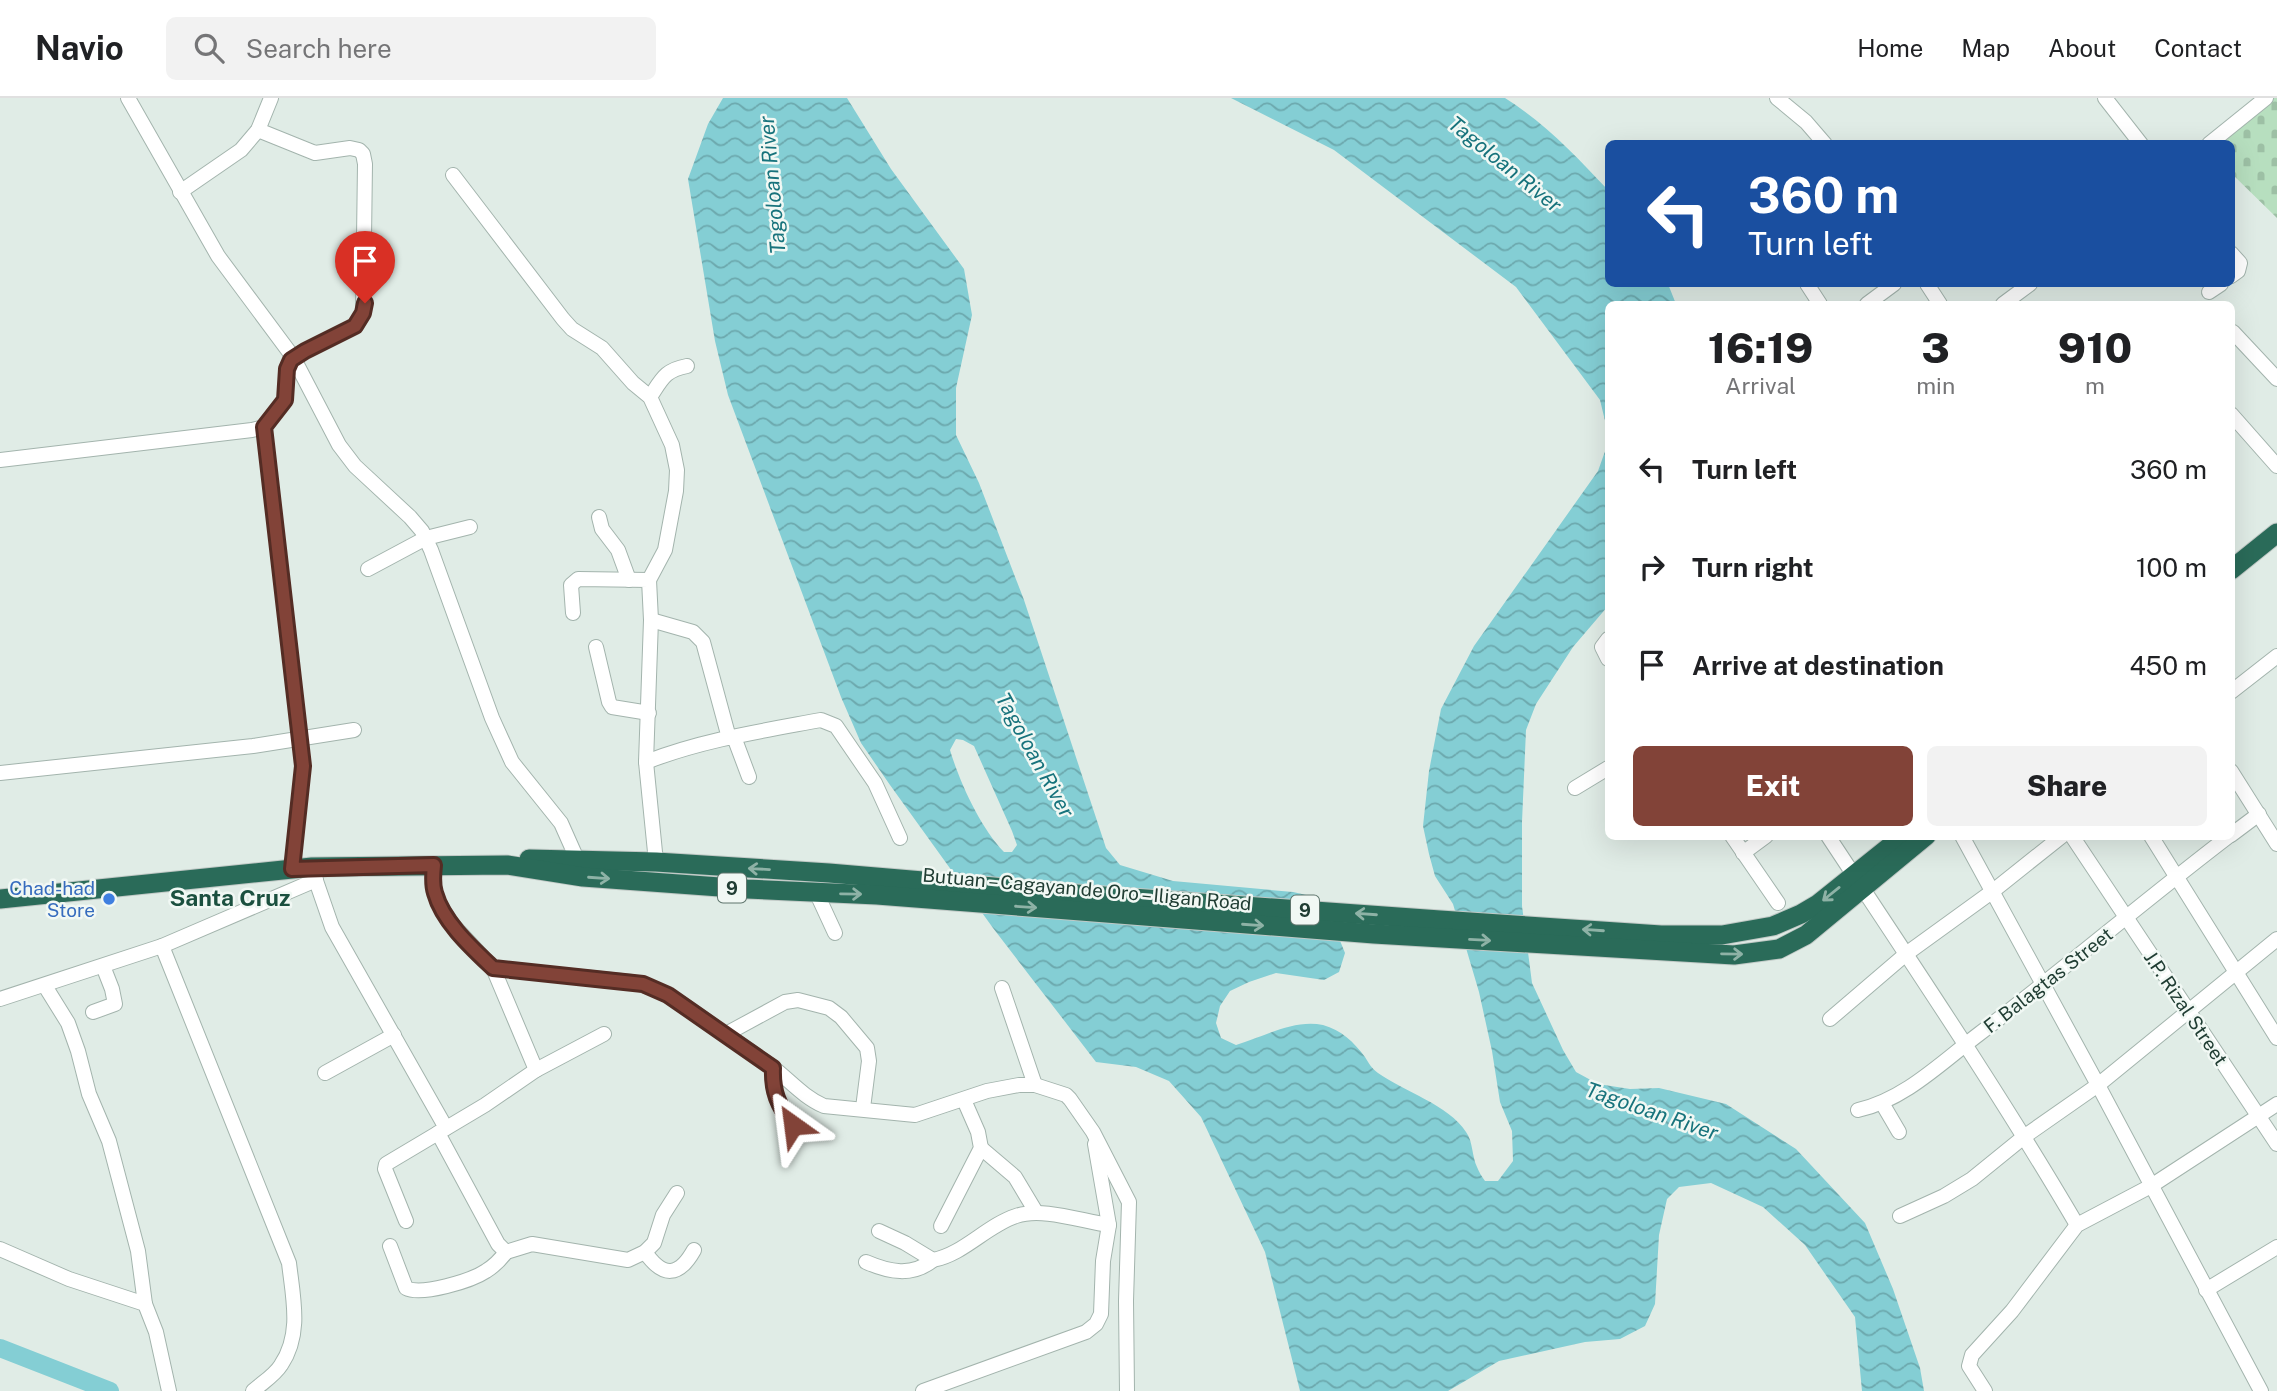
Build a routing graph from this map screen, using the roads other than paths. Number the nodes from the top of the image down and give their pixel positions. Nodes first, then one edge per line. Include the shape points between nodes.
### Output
1 (128, 98) edge
2 (271, 98) edge
3 (1777, 98) edge
4 (2105, 98) edge
5 (2266, 98) edge
6 (258, 130) junction
7 (1821, 140) edge
8 (2138, 140) edge
9 (2214, 140) edge
10 (453, 175) dead end
11 (180, 192) junction
12 (2235, 257) edge
13 (2235, 273) edge
14 (1890, 287) edge
15 (2026, 287) edge
16 (1871, 301) edge
17 (2007, 301) edge
18 (2235, 334) edge
19 (293, 357) junction
20 (687, 366) dead end
21 (2277, 379) edge
22 (650, 397) junction
23 (2235, 419) edge
24 (264, 427) junction
25 (0, 460) edge
26 (2277, 466) edge
27 (599, 517) dead end
28 (470, 527) dead end
29 (2276, 536) edge
30 (426, 538) junction
31 (2235, 567) edge
32 (368, 569) dead end
33 (629, 580) junction
34 (649, 580) junction
35 (573, 613) dead end
36 (651, 620) junction
37 (596, 647) dead end
38 (2277, 656) edge
39 (2235, 689) edge
40 (649, 713) junction
41 (354, 730) dead end
42 (301, 738) junction
43 (732, 738) junction
44 (646, 762) junction
45 (1605, 770) edge
46 (0, 773) edge
47 (750, 777) dead end
48 (2235, 777) edge
49 (1575, 788) dead end
50 (2259, 814) junction
51 (2235, 832) edge
52 (900, 838) dead end
53 (1735, 840) edge
54 (1761, 840) edge
55 (1831, 840) edge
56 (1899, 840) edge
57 (1920, 840) edge
58 (1964, 840) edge
59 (2057, 840) edge
60 (2075, 840) edge
61 (2154, 840) edge
62 (2225, 840) edge
63 (2277, 844) edge
64 (1743, 853) junction
65 (577, 859) junction
66 (656, 862) junction
67 (434, 865) junction
68 (507, 865) junction
69 (292, 869) junction
70 (314, 874) junction
71 (2176, 876) junction
72 (1858, 882) junction
73 (1993, 891) junction
74 (954, 893) junction
75 (817, 894) junction
76 (0, 899) edge
77 (1778, 903) dead end
78 (2126, 918) junction
79 (835, 933) dead end
80 (2277, 939) edge
81 (162, 946) junction
82 (1906, 954) junction
83 (103, 966) junction
84 (493, 968) junction
85 (2235, 972) junction
86 (45, 986) junction
87 (2042, 986) junction
88 (1002, 988) dead end
89 (0, 999) edge
90 (2187, 1010) junction
91 (93, 1012) dead end
92 (1830, 1019) dead end
93 (604, 1034) dead end
94 (726, 1034) junction
95 (394, 1035) junction
96 (2277, 1038) edge
97 (1966, 1044) junction
98 (773, 1068) junction
99 (536, 1070) junction
100 (325, 1073) dead end
101 (1035, 1085) junction
102 (2098, 1085) junction
103 (964, 1100) junction
104 (1882, 1103) junction
105 (2277, 1104) edge
106 (863, 1108) junction
107 (1858, 1110) dead end
108 (2258, 1116) junction
109 (793, 1125) dead end
110 (442, 1131) junction
111 (1093, 1132) junction
112 (1899, 1132) dead end
113 (2025, 1136) junction
114 (2277, 1144) edge
115 (981, 1148) junction
116 (2151, 1186) junction
117 (677, 1193) dead end
118 (1036, 1212) junction
119 (1900, 1216) dead end
120 (406, 1221) dead end
121 (1109, 1225) junction
122 (2077, 1225) junction
123 (941, 1226) dead end
124 (879, 1231) dead end
125 (390, 1246) dead end
126 (2277, 1247) edge
127 (0, 1249) edge
128 (694, 1250) dead end
129 (506, 1252) junction
130 (645, 1252) junction
131 (933, 1260) junction
132 (866, 1262) dead end
133 (2206, 1290) junction
134 (145, 1304) junction
135 (169, 1391) edge
136 (253, 1391) edge
137 (923, 1391) edge
138 (1127, 1391) edge
139 (1985, 1391) edge
140 (2261, 1391) edge

1 - 11 street
2 - 6 street
3 - 7 street
4 - 8 street
5 - 9 street
6 - 11 street via 241,150
6 - 19 street via 315,153 359,150 365,164 363,313 355,326
10 - 22 street via 563,319 602,348
11 - 19 street via 218,256
12 - 13 street via 2240,263
14 - 16 street
15 - 17 street
18 - 21 street
19 - 24 street via 287,369 285,400
19 - 30 street via 339,445
20 - 22 street via 667,373
22 - 34 street via 672,444 677,470 666,550
23 - 26 street
24 - 25 street
24 - 42 street
27 - 33 street
28 - 30 street
29 - 31 highway
30 - 32 street
30 - 65 street via 512,762 561,823
33 - 34 street
33 - 35 street via 578,579 571,585
34 - 36 street
36 - 40 street
36 - 43 street via 693,632 703,642
37 - 40 street via 612,707
38 - 39 street
40 - 44 street
41 - 42 street
42 - 46 street
42 - 69 street via 303,766
43 - 44 street
43 - 47 street
43 - 52 street via 821,720 836,726 875,783
44 - 66 street
45 - 49 street
48 - 50 street
50 - 51 street, F. Balagtas Street
50 - 63 street
53 - 64 street
54 - 64 street
55 - 72 street
56 - 72 highway, 9
57 - 72 highway, 9
58 - 73 street
59 - 73 street
60 - 78 street, J.P. Rizal Street
61 - 71 street
62 - 71 street, F. Balagtas Street
64 - 77 street
65 - 66 highway, Butuan – Cagayan de Oro – Iligan Road / 9
65 - 68 highway, Butuan – Cagayan de Oro – Iligan Road / 9 via 534,858
74 -> 66 highway, Butuan – Cagayan de Oro – Iligan Road / 9 via 829,873
67 - 68 highway, Butuan – Cagayan de Oro – Iligan Road / 9
67 - 70 highway, Butuan – Cagayan de Oro – Iligan Road / 9
67 - 84 street via 433,885 439,904
68 -> 75 highway, Butuan – Cagayan de Oro – Iligan Road / 9 via 583,877
69 - 70 highway, Butuan – Cagayan de Oro – Iligan Road / 9
69 - 76 highway, Butuan – Cagayan de Oro – Iligan Road / 9
70 - 81 street
70 - 95 street via 332,927
71 - 78 street, F. Balagtas Street
71 - 85 street
72 - 74 highway, Butuan – Cagayan de Oro – Iligan Road / 9 via 1773,926 1662,943
72 - 82 street
73 - 82 street
73 - 87 street
75 -> 74 highway, Butuan – Cagayan de Oro – Iligan Road / 9
75 - 79 street
78 - 87 street, F. Balagtas Street
78 - 90 street, J.P. Rizal Street
80 - 85 street
81 - 83 street
81 - 136 street via 289,1263 293,1342 280,1367
82 - 92 street
82 - 97 street
83 - 86 street
83 - 91 street via 115,1004
84 - 94 street via 643,984
84 - 99 street
85 - 90 street
85 - 96 street
86 - 89 street
86 - 134 street via 68,1023 109,1141 138,1251
87 - 97 street, F. Balagtas Street
87 - 102 street
88 - 101 street
90 - 102 street
90 - 108 street, J.P. Rizal Street
93 - 99 street
94 - 98 street
94 - 106 street via 785,1002 798,1000 829,1008 867,1048
95 - 100 street
95 - 110 street
97 - 104 street, F. Balagtas Street
97 - 113 street
98 - 106 street via 815,1102
98 - 109 street via 775,1097
99 - 110 street
101 - 103 street via 987,1091
101 - 111 street via 1066,1095
102 - 113 street
102 - 116 street
103 - 106 street via 915,1115
103 - 115 street
104 - 107 street, F. Balagtas Street
104 - 112 street
105 - 108 street
108 - 114 street, J.P. Rizal Street
108 - 116 street
110 - 120 street via 384,1167
110 - 129 street
111 - 121 street
111 - 138 street via 1129,1202
113 - 119 street via 1959,1188
113 - 122 street
115 - 118 street via 1015,1177
115 - 123 street
116 - 122 street
116 - 133 street
117 - 130 street via 663,1215 654,1243
118 - 121 street
118 - 131 street via 1014,1216 952,1254
121 - 137 street via 1101,1314 1096,1324 1086,1332
122 - 139 street via 1972,1355 1969,1366
124 - 131 street
125 - 129 street via 405,1288 415,1292 470,1279
126 - 133 street
127 - 134 street via 69,1279
128 - 130 street via 688,1261 667,1272
129 - 130 street via 532,1244 628,1260
131 - 132 street via 908,1272
133 - 140 street
134 - 135 street

